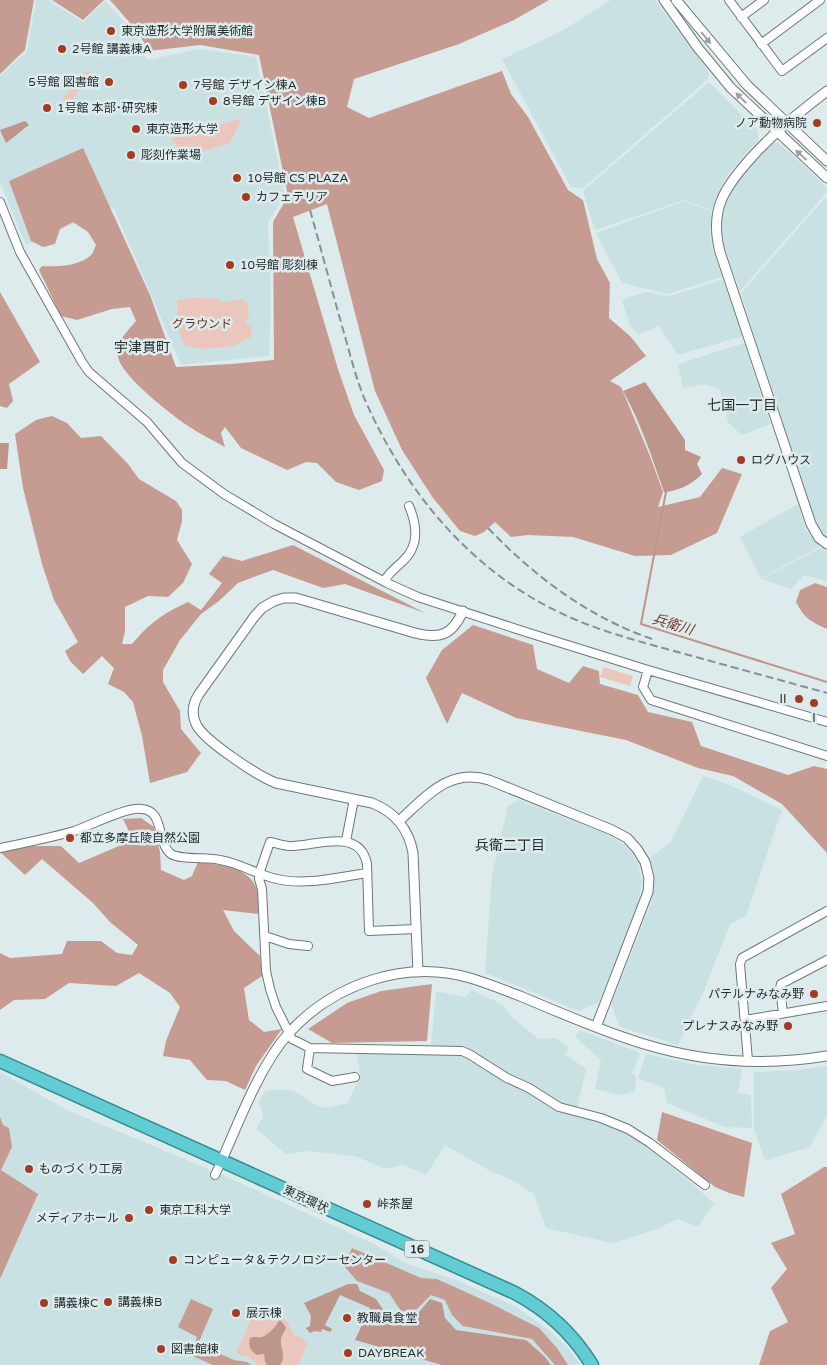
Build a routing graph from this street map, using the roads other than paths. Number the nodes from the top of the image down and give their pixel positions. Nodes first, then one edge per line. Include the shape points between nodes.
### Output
1 (664, 0) edge
2 (676, 0) edge
3 (729, 0) edge
4 (764, 0) edge
5 (820, 0) edge
6 (741, 17) junction
7 (827, 38) edge
8 (761, 44) junction
9 (827, 92) edge
10 (786, 123) junction
11 (776, 132) junction
12 (827, 160) edge
13 (827, 178) edge
14 (0, 202) edge
15 (408, 506) dead end
16 (827, 544) edge
17 (384, 581) junction
18 (463, 612) junction
19 (648, 670) junction
20 (827, 722) edge
21 (827, 756) edge
22 (354, 799) junction
23 (399, 821) junction
24 (346, 840) junction
25 (0, 848) edge
26 (367, 873) junction
27 (260, 874) junction
28 (827, 911) edge
29 (416, 929) junction
30 (265, 936) junction
31 (308, 946) dead end
32 (827, 960) edge
33 (418, 972) junction
34 (827, 1006) edge
35 (783, 1013) junction
36 (745, 1020) junction
37 (596, 1027) junction
38 (288, 1034) junction
39 (310, 1048) junction
40 (827, 1056) edge
41 (748, 1061) junction
42 (0, 1062) edge
43 (355, 1077) dead end
44 (222, 1160) junction
45 (215, 1175) dead end
46 (705, 1185) dead end
47 (592, 1365) edge

11 -> 1 street via 721,78
2 -> 10 street via 738,76
3 - 6 street
4 - 6 street
5 - 8 street
6 - 8 street
7 - 8 street via 782,71
9 - 10 street
10 - 11 street
10 - 12 street
13 -> 11 street
11 - 16 street via 727,187 717,215 717,238 811,524
14 - 17 street via 20,252 82,362 147,422 182,463 224,494 274,524
15 - 17 street via 415,519 415,539 404,560 391,569
17 - 18 street
18 - 19 street
18 - 22 street via 451,630 429,636 300,598 279,600 254,616 196,699 194,719 200,731 253,771 276,783
19 - 20 street
19 - 21 street via 643,687 651,700
22 - 23 street via 378,805
22 - 24 street
23 - 29 street via 413,853
23 - 37 street via 445,783 473,776 612,830 632,843 648,870 648,892
24 - 26 street via 362,851
24 - 27 street via 290,846 270,842
25 - 27 street via 73,831 141,809 156,817 164,842 172,854 224,861
26 - 27 street via 302,882
26 - 29 street via 369,931
27 - 30 street
28 - 36 street via 742,958
29 - 33 street
30 - 31 street
30 - 38 street via 270,989
32 - 35 street via 782,984
33 - 37 street via 446,973 477,980
33 - 38 street via 387,976 352,987 320,1005
34 - 35 street
35 - 36 street
36 - 41 street
37 - 41 street via 677,1052
38 - 39 street
38 - 44 street via 264,1070
39 - 43 street via 307,1069 332,1081
39 - 46 street via 462,1051 559,1107 601,1118 628,1130
40 - 41 street
42 - 44 highway, 東京環状 / 16
44 - 45 street
44 - 47 highway, 東京環状 / 16 via 524,1298 559,1324 580,1346

